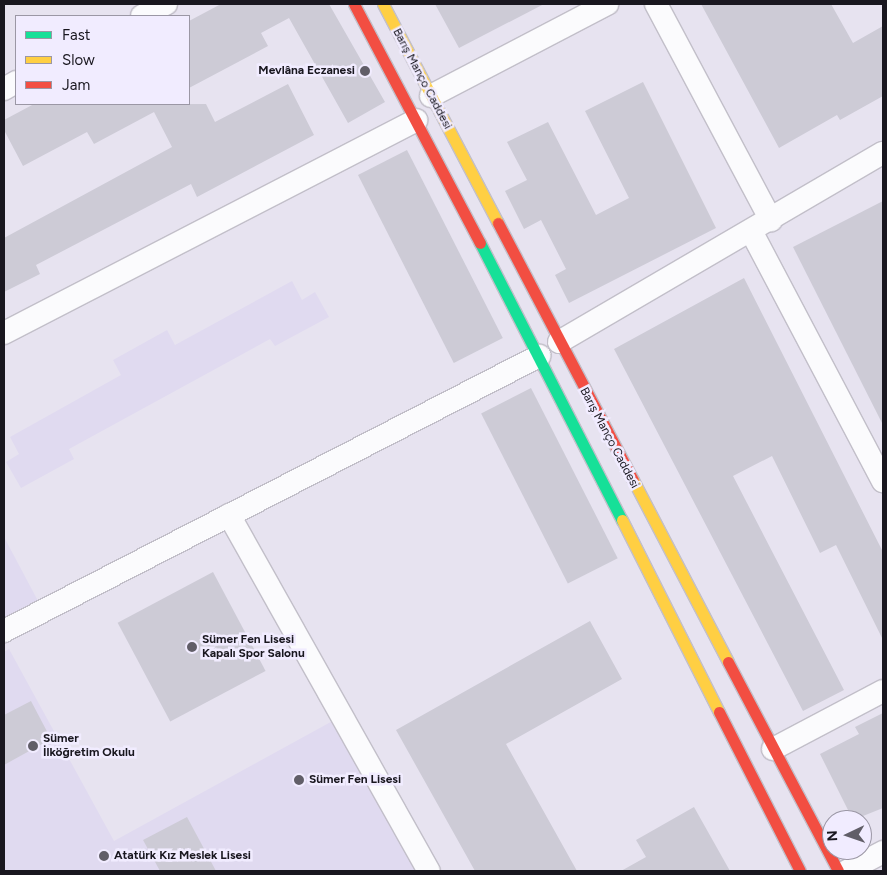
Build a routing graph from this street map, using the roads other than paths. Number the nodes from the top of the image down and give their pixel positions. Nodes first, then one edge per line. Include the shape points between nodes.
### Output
1 (166, 4) edge
2 (354, 4) edge
3 (383, 4) edge
4 (607, 4) edge
5 (656, 4) edge
6 (144, 15) edge
7 (15, 83) edge
8 (4, 89) edge
9 (431, 96) junction
10 (416, 120) junction
11 (883, 153) edge
12 (771, 220) junction
13 (751, 231) junction
14 (4, 334) edge
15 (559, 342) junction
16 (539, 356) junction
17 (883, 481) edge
18 (229, 515) junction
19 (4, 631) edge
20 (883, 691) edge
21 (773, 749) junction
22 (883, 852) edge
23 (429, 871) edge
24 (800, 871) edge
25 (838, 871) edge
26 (848, 871) edge

1 - 6 street
2 - 10 street, Barış Manço Caddesi
3 - 9 street, Barış Manço Caddesi
4 - 9 street
5 - 12 street
7 - 8 street
9 - 15 street, Barış Manço Caddesi
10 - 14 street
10 - 16 street, Barış Manço Caddesi
11 - 12 street
12 - 13 street
13 - 15 street
13 - 17 street
15 - 21 street, Barış Manço Caddesi
16 - 18 street
16 - 24 street, Barış Manço Caddesi
18 - 19 street
18 - 23 street
20 - 21 street
21 - 25 street, Barış Manço Caddesi
22 - 26 street

